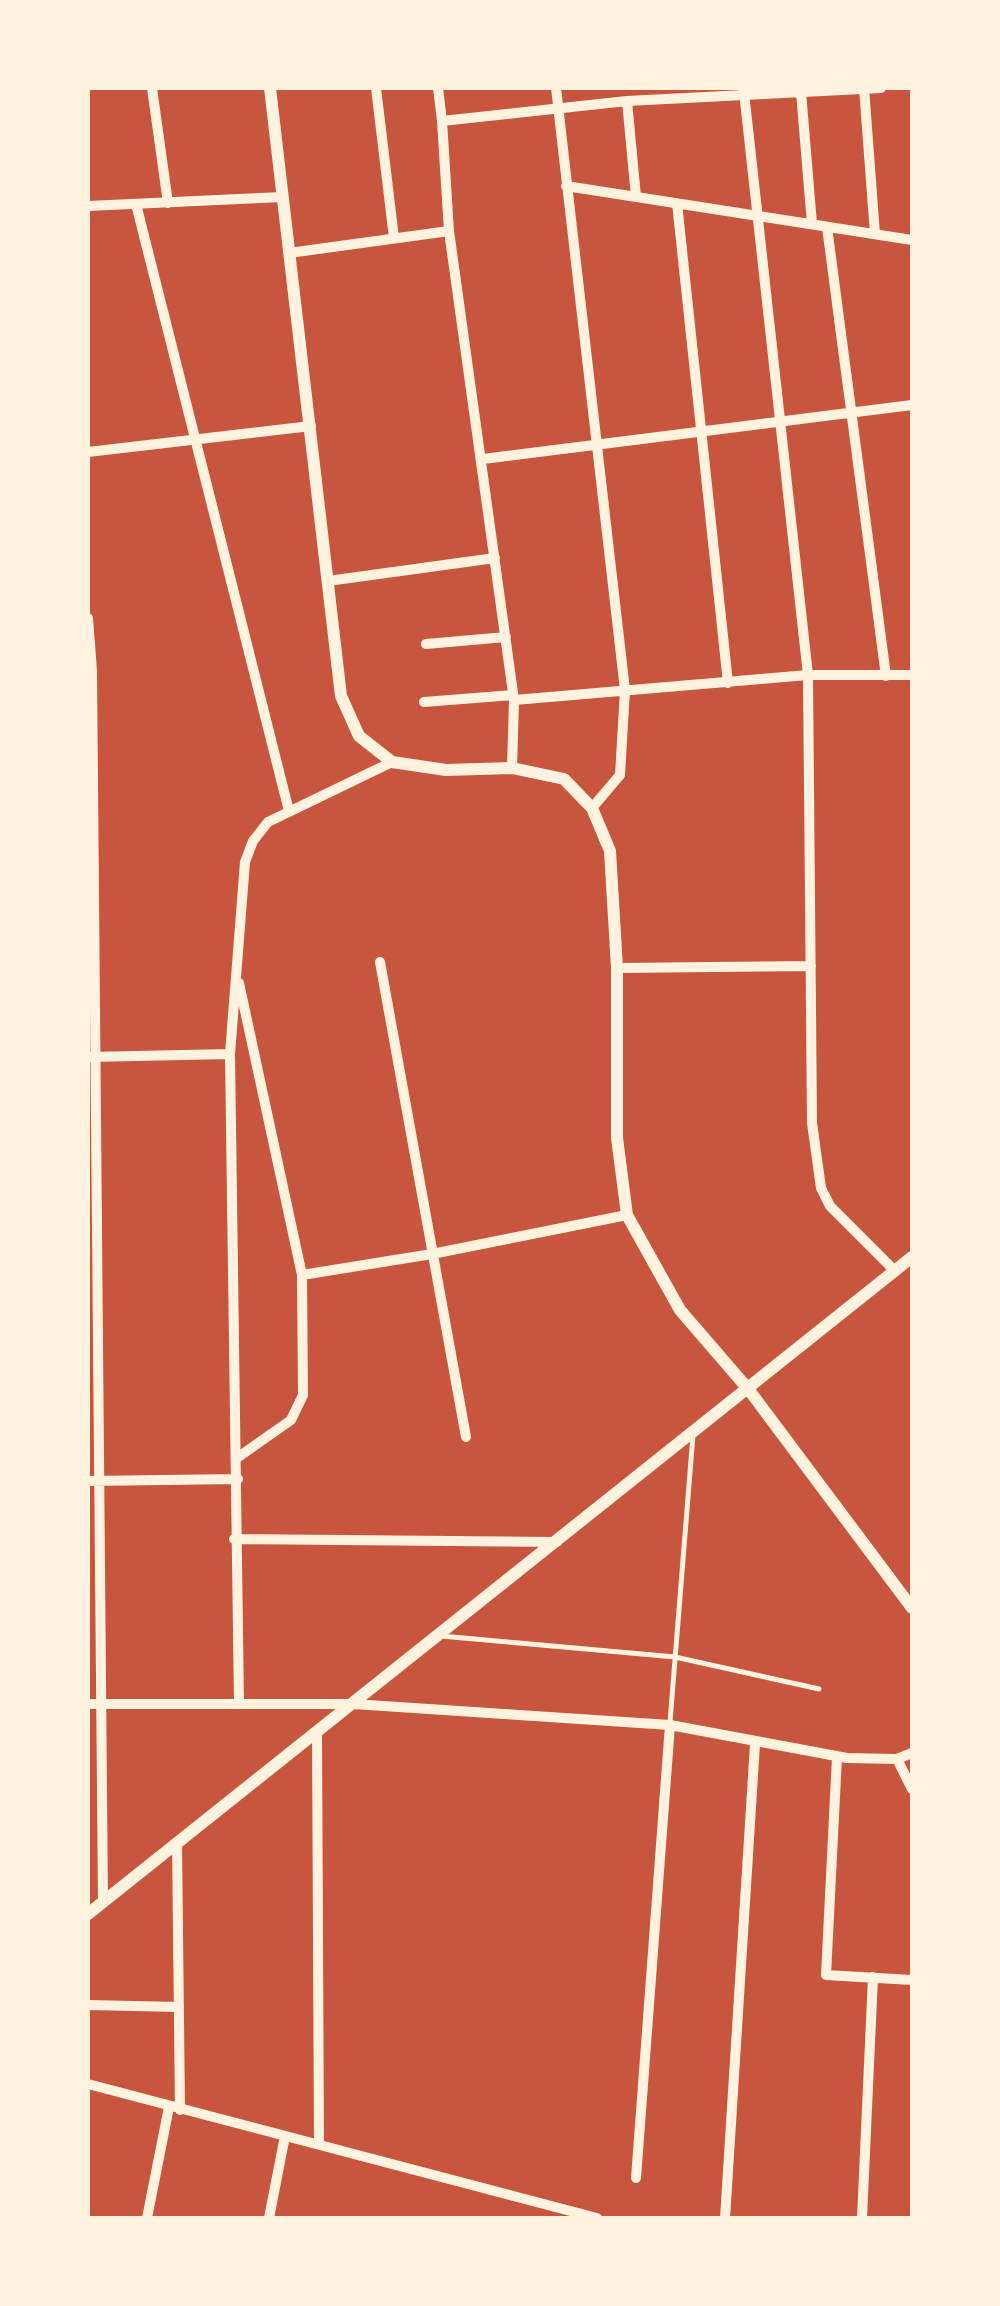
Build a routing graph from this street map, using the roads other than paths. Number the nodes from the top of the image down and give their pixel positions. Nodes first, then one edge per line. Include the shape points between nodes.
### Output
1 (152, 88) edge
2 (270, 88) edge
3 (376, 88) edge
4 (438, 88) edge
5 (556, 88) edge
6 (864, 88) edge
7 (881, 88) edge
8 (772, 91) edge
9 (744, 92) junction
10 (801, 92) junction
11 (666, 93) edge
12 (627, 101) junction
13 (558, 106) junction
14 (442, 121) junction
15 (566, 186) junction
16 (636, 196) junction
17 (282, 197) junction
18 (168, 203) junction
19 (677, 203) junction
20 (136, 204) junction
21 (88, 206) edge
22 (754, 215) junction
23 (812, 224) junction
24 (827, 227) junction
25 (450, 231) junction
26 (876, 234) junction
27 (394, 238) junction
28 (912, 240) edge
29 (289, 253) junction
30 (912, 404) edge
31 (854, 415) junction
32 (778, 424) junction
33 (311, 426) junction
34 (702, 434) junction
35 (196, 441) junction
36 (598, 447) junction
37 (88, 452) edge
38 (482, 460) junction
39 (495, 558) junction
40 (328, 581) junction
41 (88, 618) edge
42 (506, 636) junction
43 (426, 644) dead end
44 (90, 671) edge
45 (912, 675) edge
46 (808, 676) junction
47 (886, 676) junction
48 (728, 684) junction
49 (626, 690) junction
50 (513, 697) junction
51 (424, 702) dead end
52 (392, 762) junction
53 (512, 768) junction
54 (592, 808) junction
55 (289, 811) junction
56 (380, 962) dead end
57 (811, 966) junction
58 (616, 968) junction
59 (236, 970) junction
60 (230, 1054) junction
61 (90, 1057) edge
62 (627, 1215) junction
63 (432, 1254) junction
64 (912, 1257) edge
65 (896, 1271) junction
66 (302, 1274) junction
67 (748, 1390) junction
68 (692, 1434) junction
69 (466, 1437) dead end
70 (237, 1458) junction
71 (238, 1479) junction
72 (93, 1481) edge
73 (234, 1539) junction
74 (558, 1542) junction
75 (912, 1608) edge
76 (439, 1636) junction
77 (675, 1657) junction
78 (819, 1689) dead end
79 (88, 1704) edge
80 (102, 1704) junction
81 (238, 1704) junction
82 (353, 1704) junction
83 (670, 1726) junction
84 (317, 1732) junction
85 (755, 1744) junction
86 (912, 1753) edge
87 (837, 1757) junction
88 (896, 1759) junction
89 (912, 1789) edge
90 (178, 1843) junction
91 (103, 1902) junction
92 (88, 1914) edge
93 (873, 1977) junction
94 (912, 1980) edge
95 (88, 2005) edge
96 (179, 2006) junction
97 (88, 2084) edge
98 (174, 2109) junction
99 (285, 2136) junction
100 (320, 2145) junction
101 (636, 2178) dead end
102 (584, 2217) edge
103 (147, 2218) edge
104 (269, 2218) edge
105 (598, 2218) edge
106 (725, 2218) edge
107 (862, 2218) edge

1 - 18 street
2 - 17 street
3 - 27 street
4 - 14 street
5 - 13 street
6 - 7 street
6 - 10 street
6 - 26 street
8 - 9 street
8 - 10 street
9 - 11 street
9 - 22 street
10 - 23 street
11 - 12 street
12 - 13 street
12 - 16 street
13 - 14 street
13 - 15 street
14 - 25 street
15 - 16 street
15 - 36 street
16 - 19 street
17 - 18 street
17 - 29 street
18 - 20 street
19 - 22 street
19 - 34 street
20 - 21 street
20 - 35 street
22 - 23 street
22 - 32 street
23 - 24 street
24 - 26 street
24 - 31 street
25 - 27 street
25 - 38 street
26 - 28 street
27 - 29 street
29 - 33 street
30 - 31 street
31 - 32 street
31 - 47 street
32 - 34 street
32 - 46 street
33 - 35 street
33 - 40 street
34 - 36 street
34 - 48 street
35 - 37 street
35 - 55 street
36 - 38 street
36 - 49 street
38 - 39 street
39 - 40 street
39 - 42 street
40 - 52 street via 341,696 359,736
41 - 44 street
42 - 43 street
42 - 50 street
44 - 61 street
45 - 47 street
46 - 47 street
46 - 48 street
46 - 57 street
48 - 49 street
49 - 50 street
49 - 54 street via 620,775
50 - 51 street
50 - 53 street
52 - 53 street via 446,770
52 - 55 street
53 - 54 street via 564,778
54 - 58 street via 610,851
55 - 59 street via 268,822 245,862
56 - 63 street
57 - 58 street
57 - 65 street via 812,1124 821,1188 830,1206
58 - 62 street via 617,1138
59 - 60 street
59 - 66 street
60 - 61 street
60 - 70 street
61 - 72 street
62 - 63 street
62 - 67 street via 680,1310
63 - 66 street
63 - 69 street
64 - 65 street
65 - 67 street
66 - 70 street via 299,1411
67 - 68 street
67 - 75 street
68 - 74 street
68 - 77 lane
70 - 71 street
71 - 72 street
71 - 73 street
72 - 80 street
73 - 74 street
73 - 81 street
74 - 76 street
76 - 77 lane
76 - 82 street
77 - 78 lane
77 - 83 lane
79 - 80 street
80 - 81 street
80 - 91 street
81 - 82 street
82 - 83 street
82 - 84 street
83 - 85 street
83 - 101 street
84 - 90 street
84 - 100 street
85 - 87 street
85 - 106 street
86 - 88 street
87 - 88 street
87 - 93 street via 826,1974
88 - 89 street
90 - 91 street
90 - 96 street
91 - 92 street
93 - 94 street
93 - 107 street
95 - 96 street
96 - 98 street
97 - 98 street
98 - 99 street
98 - 103 street
99 - 100 street
99 - 104 street
100 - 102 street
102 - 105 street

